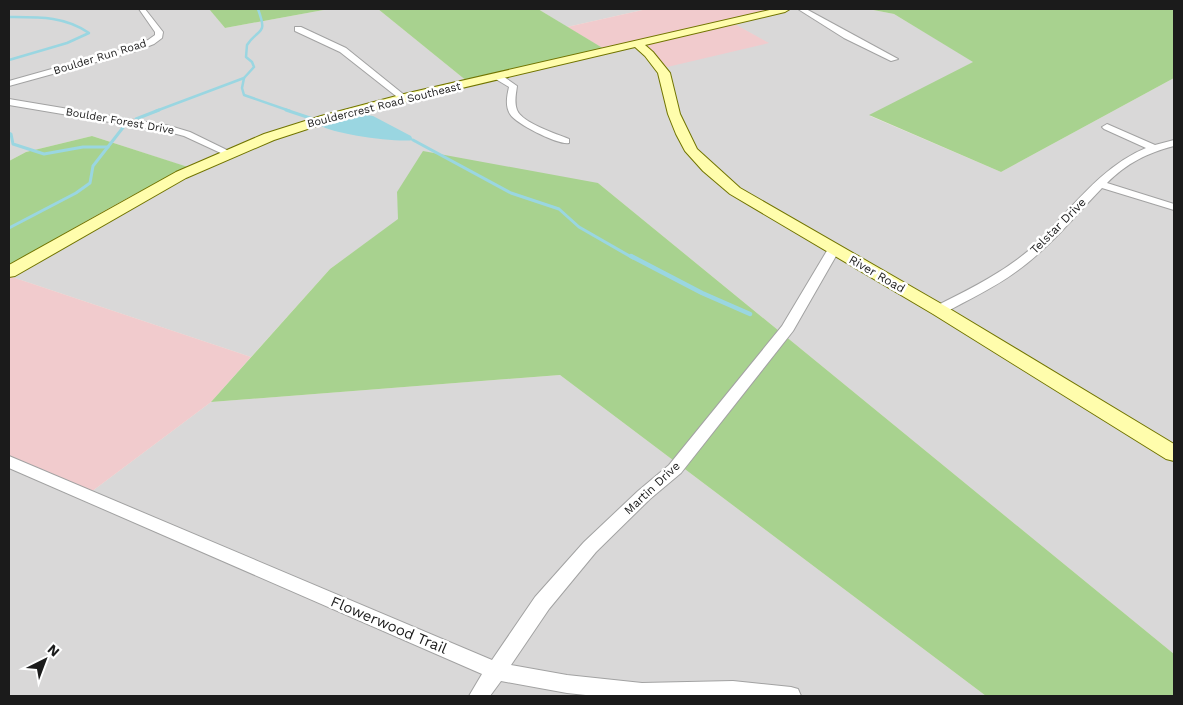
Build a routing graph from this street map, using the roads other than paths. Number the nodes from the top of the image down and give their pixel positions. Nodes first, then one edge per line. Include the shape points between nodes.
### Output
1 (142, 9) edge
2 (785, 9) edge
3 (801, 9) edge
4 (298, 29) dead end
5 (637, 44) junction
6 (894, 59) dead end
7 (497, 76) junction
8 (9, 84) edge
9 (404, 98) junction
10 (9, 102) edge
11 (1107, 127) dead end
12 (566, 141) dead end
13 (1174, 143) edge
14 (1154, 148) junction
15 (228, 152) junction
16 (1100, 184) junction
17 (1174, 207) edge
18 (834, 249) junction
19 (9, 272) edge
20 (939, 310) junction
21 (1174, 454) edge
22 (9, 462) edge
23 (497, 671) junction
24 (479, 696) edge
25 (791, 696) edge

1 - 8 street, Boulder Run Road via 159,32 151,42
2 - 5 street, Bouldercrest Road Southeast
3 - 6 street
4 - 9 street via 344,50
5 - 7 street, Bouldercrest Road Southeast
5 - 18 street, River Road via 664,73 682,134 708,168 735,190
7 - 9 street, Bouldercrest Road Southeast
7 - 12 street via 512,86 511,101 515,114
9 - 15 street, Bouldercrest Road Southeast via 305,125
10 - 15 street, Boulder Forest Drive via 170,129
11 - 14 street
13 - 14 street, Telstar Drive
14 - 16 street, Telstar Drive via 1132,157
15 - 19 street, Bouldercrest Road Southeast via 134,200
16 - 17 street
16 - 20 street, Telstar Drive via 1014,268
18 - 20 street, River Road
18 - 23 street, Martin Drive via 788,328 675,469 590,547 542,603
20 - 21 street, River Road
22 - 23 street, Flowerwood Trail
23 - 24 street, Martin Drive
23 - 25 street, Flowerwood Trail via 567,684 642,692 733,690

